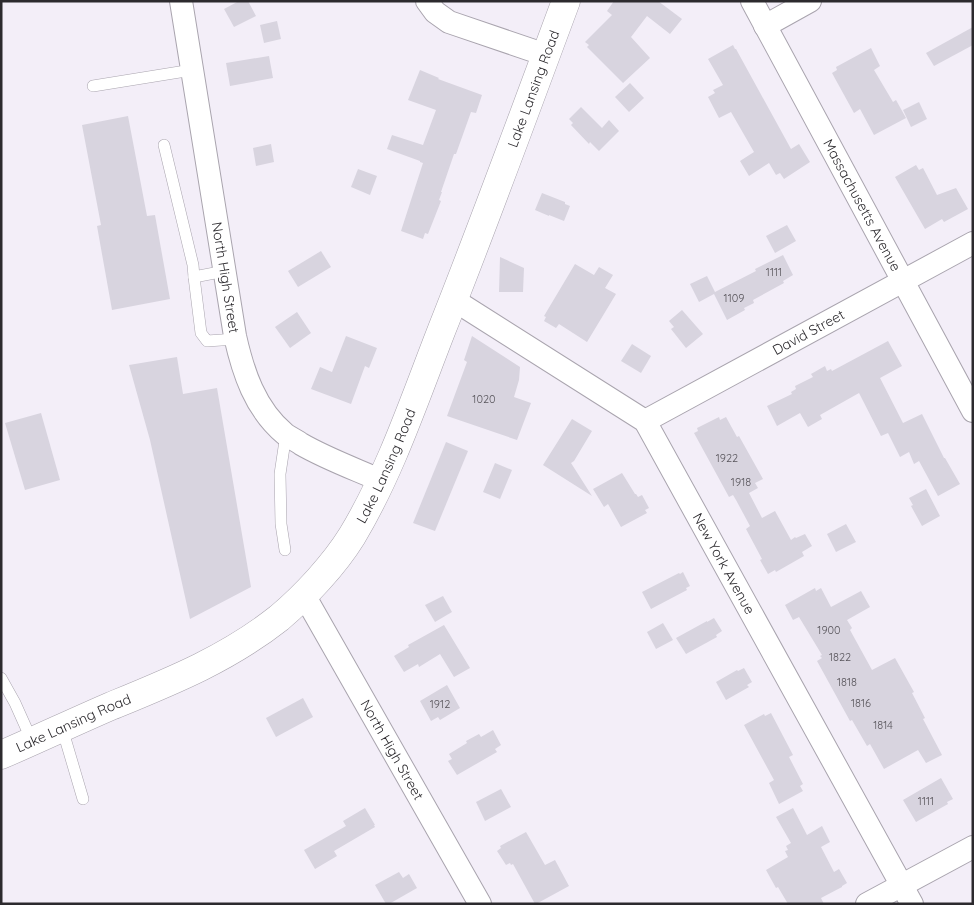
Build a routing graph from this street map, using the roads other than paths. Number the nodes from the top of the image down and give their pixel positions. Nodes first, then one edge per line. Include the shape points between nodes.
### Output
1 (181, 1) edge
2 (427, 1) edge
3 (566, 1) edge
4 (752, 1) edge
5 (810, 1) edge
6 (765, 26) junction
7 (546, 56) junction
8 (192, 70) junction
9 (93, 86) dead end
10 (164, 145) dead end
11 (973, 243) edge
12 (225, 271) junction
13 (194, 277) junction
14 (902, 281) junction
15 (454, 300) junction
16 (236, 339) junction
17 (973, 411) edge
18 (645, 421) junction
19 (286, 434) junction
20 (382, 481) junction
21 (286, 550) dead end
22 (304, 595) junction
23 (1, 678) edge
24 (62, 728) junction
25 (32, 741) junction
26 (1, 755) edge
27 (83, 799) dead end
28 (973, 847) edge
29 (907, 894) edge
30 (480, 904) edge
31 (867, 904) edge

1 - 8 street, North High Street
2 - 7 street via 449,22
3 - 7 main road, Lake Lansing Road
4 - 6 street, Massachusetts Avenue
5 - 6 street
6 - 14 street, Massachusetts Avenue
7 - 15 main road, Lake Lansing Road
8 - 9 lane
8 - 12 street, North High Street
10 - 13 lane
11 - 14 street, David Street
12 - 13 lane
12 - 16 street, North High Street
13 - 16 lane via 200,333 207,341
14 - 17 street, Massachusetts Avenue
14 - 18 street, David Street
15 - 18 street, New York Avenue
15 - 20 main road, Lake Lansing Road
16 - 19 street, North High Street via 248,383 272,421
18 - 29 street, New York Avenue
19 - 20 street, North High Street via 315,452
19 - 21 lane via 280,474 281,524
20 - 22 main road, Lake Lansing Road via 352,537
22 - 24 main road, Lake Lansing Road via 267,627 219,659
22 - 30 street, North High Street
23 - 25 lane
24 - 25 main road, Lake Lansing Road
24 - 27 lane
25 - 26 main road, Lake Lansing Road
28 - 29 street
29 - 31 street

